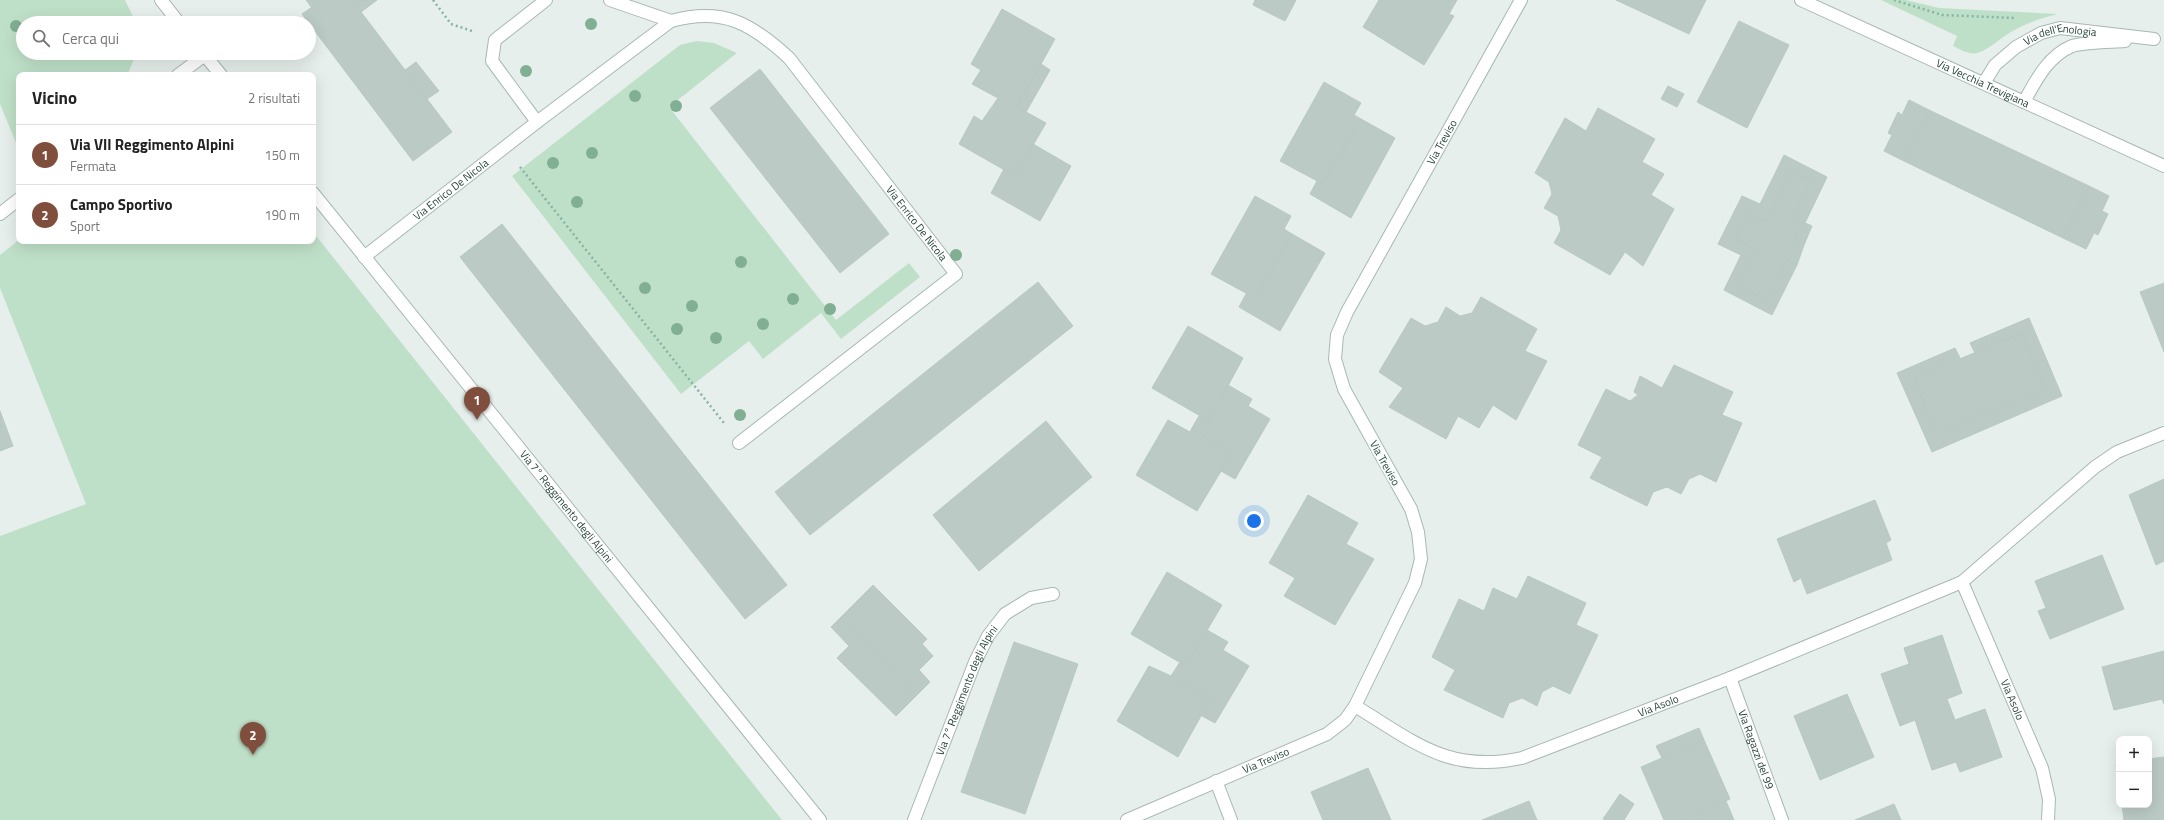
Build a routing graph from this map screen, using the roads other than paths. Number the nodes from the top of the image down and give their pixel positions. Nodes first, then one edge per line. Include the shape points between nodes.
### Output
1 (161, 0) edge
2 (546, 0) edge
3 (610, 0) edge
4 (1521, 0) edge
5 (1801, 0) edge
6 (174, 16) edge
7 (671, 21) junction
8 (2159, 39) edge
9 (197, 60) edge
10 (209, 60) edge
11 (182, 72) edge
12 (219, 72) edge
13 (1984, 83) junction
14 (2024, 102) junction
15 (537, 122) junction
16 (2164, 166) edge
17 (316, 196) edge
18 (16, 202) edge
19 (0, 214) edge
20 (364, 257) junction
21 (2164, 433) edge
22 (739, 443) road end
23 (1962, 582) junction
24 (1053, 594) dead end
25 (1730, 678) junction
26 (1355, 706) junction
27 (1216, 782) junction
28 (820, 820) edge
29 (914, 820) edge
30 (1127, 820) edge
31 (1231, 820) edge
32 (1782, 820) edge
33 (2048, 820) edge

1 - 6 street
2 - 15 street via 495,40 492,61
3 - 7 street
4 - 26 street, Via Treviso via 1347,312 1337,336 1335,359 1344,389 1411,509 1418,532 1421,558 1415,583
5 - 13 street, Via Vecchia Trevigiana
7 - 15 street, Via Enrico De Nicola
7 - 22 street, Via Enrico De Nicola via 693,15 716,17 740,22 766,37 789,58 956,274
8 - 13 street, Via dell'Enologia via 2060,28 2041,33 2016,47 1995,65
8 - 14 street, Via dell'Enologia via 2073,45 2057,54 2045,66
9 - 11 street
10 - 12 street
13 - 14 street, Via Vecchia Trevigiana
14 - 16 street, Via Vecchia Trevigiana
15 - 20 street, Via Enrico De Nicola
17 - 20 street, Via 7° Reggimento degli Alpini
18 - 19 street
20 - 28 street, Via 7° Reggimento degli Alpini
21 - 23 street, Via Asolo via 2117,452 2095,467
23 - 25 street, Via Asolo
23 - 33 street, Via Asolo via 2042,768 2048,799
24 - 29 street, Via 7° Reggimento degli Alpini via 1031,598 1005,614 988,636 975,662
25 - 26 street, Via Asolo via 1522,758 1497,763 1448,758 1423,748
25 - 32 street, Via Ragazzi del 99
26 - 27 street, Via Treviso via 1345,720 1327,734
27 - 30 street, Via Treviso
27 - 31 street

